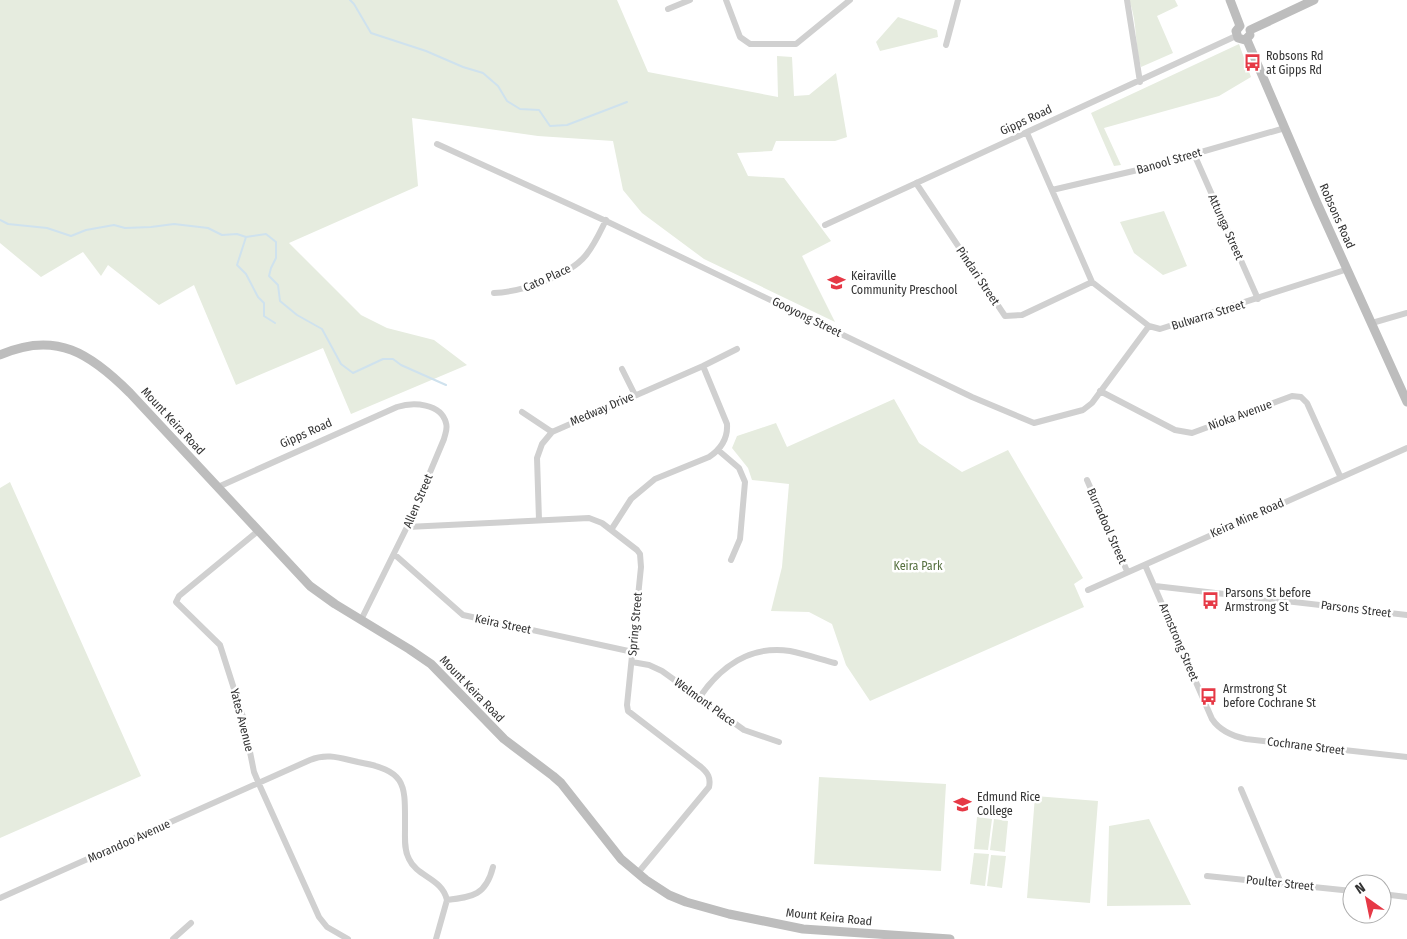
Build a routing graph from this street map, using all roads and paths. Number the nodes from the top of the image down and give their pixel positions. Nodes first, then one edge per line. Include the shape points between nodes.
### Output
1 (690, 0) edge
2 (726, 0) edge
3 (850, 0) edge
4 (958, 0) edge
5 (1127, 0) edge
6 (1230, 0) edge
7 (1314, 0) edge
8 (668, 9) dead end
9 (1240, 26) junction
10 (1250, 30) junction
11 (1236, 36) junction
12 (1247, 40) junction
13 (946, 45) dead end
14 (1140, 82) junction
15 (1285, 128) junction
16 (1027, 133) junction
17 (437, 144) dead end
18 (1194, 154) junction
19 (916, 183) junction
20 (1052, 190) junction
21 (606, 220) junction
22 (825, 225) dead end
23 (1348, 270) junction
24 (1092, 282) junction
25 (494, 292) dead end
26 (1258, 299) junction
27 (1407, 313) edge
28 (1372, 323) junction
29 (1149, 326) junction
30 (737, 349) dead end
31 (0, 355) edge
32 (703, 366) junction
33 (622, 369) dead end
34 (1100, 391) junction
35 (635, 395) junction
36 (1407, 402) edge
37 (405, 405) joint
38 (522, 412) dead end
39 (552, 432) junction
40 (1407, 448) edge
41 (718, 450) junction
42 (1340, 476) junction
43 (1087, 480) dead end
44 (218, 487) junction
45 (540, 520) junction
46 (407, 527) junction
47 (611, 530) junction
48 (258, 531) junction
49 (394, 554) junction
50 (731, 560) dead end
51 (1145, 565) junction
52 (1128, 571) junction
53 (1155, 586) junction
54 (1088, 590) dead end
55 (1407, 615) edge
56 (361, 620) junction
57 (632, 652) junction
58 (632, 662) junction
59 (835, 663) dead end
60 (699, 698) junction
61 (1212, 719) joint
62 (779, 742) dead end
63 (1407, 757) edge
64 (259, 784) junction
65 (1241, 789) dead end
66 (493, 867) dead end
67 (637, 874) junction
68 (1207, 876) dead end
69 (1281, 883) junction
70 (1342, 890) edge
71 (1392, 895) edge
72 (1407, 897) edge
73 (0, 898) edge
74 (447, 900) junction
75 (191, 923) dead end
76 (836, 936) edge
77 (173, 939) edge
78 (348, 939) edge
79 (436, 939) edge
80 (950, 939) edge

1 - 8 street
2 - 3 street via 740,37 750,44 796,44
4 - 13 street
5 - 14 street
6 - 9 main road
7 - 10 main road
9 - 10 main road
9 - 11 main road
10 - 12 main road
11 - 12 main road
11 - 14 street, Gipps Road
12 - 15 main road, Robsons Road
14 - 16 street, Gipps Road
15 - 18 street, Banool Street
15 - 23 main road, Robsons Road
16 - 19 street, Gipps Road
16 - 20 street
17 - 21 street, Gooyong Street
18 - 20 street, Banool Street
18 - 26 street, Attunga Street
19 - 22 street, Gipps Road
19 - 24 street, Pindari Street via 1005,316 1022,315
20 - 24 street
21 - 25 street, Cato Place via 586,255 569,270 518,290
21 - 34 street, Gooyong Street via 972,397 1034,423 1083,410
23 - 26 street, Bulwarra Street
23 - 28 main road, Robsons Road
24 - 29 street
26 - 29 street, Bulwarra Street via 1160,329
27 - 28 street
28 - 36 main road, Robsons Road
29 - 34 street, Gooyong Street
30 - 32 street, Medway Drive
31 - 44 main road, Mount Keira Road via 23,346 47,344 70,348 93,360 114,376
32 - 35 street, Medway Drive
32 - 41 street via 727,424 725,440
33 - 35 street
34 - 42 street, Nioka Avenue via 1175,430 1192,433 1292,396 1301,397 1307,402
35 - 39 street, Medway Drive
37 - 44 street, Gipps Road
37 - 46 street, Allen Street via 430,408 440,414 447,429
38 - 39 street
39 - 45 street via 542,444 537,458
40 - 42 street, Keira Mine Road
41 - 47 street via 709,457 656,479 631,499
41 - 50 street via 739,468 745,482 740,539
42 - 51 street, Keira Mine Road
43 - 52 street, Burradool Street
44 - 48 main road, Mount Keira Road
45 - 46 street, Spring Street
45 - 47 street, Spring Street via 589,518 598,520
46 - 49 street, Allen Street
47 - 57 street, Spring Street via 637,550 640,559
48 - 56 main road, Mount Keira Road via 310,586
48 - 64 street, Yates Avenue via 179,596 176,602 220,645 243,717
49 - 56 street, Allen Street
49 - 57 street, Keira Street via 463,615
51 - 52 street, Keira Mine Road
51 - 53 street, Armstrong Street
52 - 54 street, Keira Mine Road
53 - 55 street, Parsons Street
53 - 61 street, Armstrong Street
56 - 67 main road, Mount Keira Road via 431,664 504,739 553,776
57 - 58 street, Spring Street
58 - 60 street, Welmont Place via 662,671
58 - 67 street, Spring Street via 630,713 707,772 710,780 708,787
59 - 60 street via 790,651 756,653 719,673
60 - 62 street, Welmont Place via 744,730
61 - 63 street, Cochrane Street via 1224,732 1238,737
64 - 73 street, Morandoo Avenue
64 - 74 street, Morandoo Avenue via 325,756 376,765 389,771 404,790 405,841 410,861 416,870 437,882
64 - 78 street, Yates Avenue via 319,917 328,927
65 - 69 street
66 - 74 street via 480,892 470,897
67 - 76 main road, Mount Keira Road via 686,902
68 - 69 street, Poulter Street
69 - 70 street, Poulter Street
71 - 72 street
74 - 79 street
75 - 77 street
76 - 80 main road, Mount Keira Road

